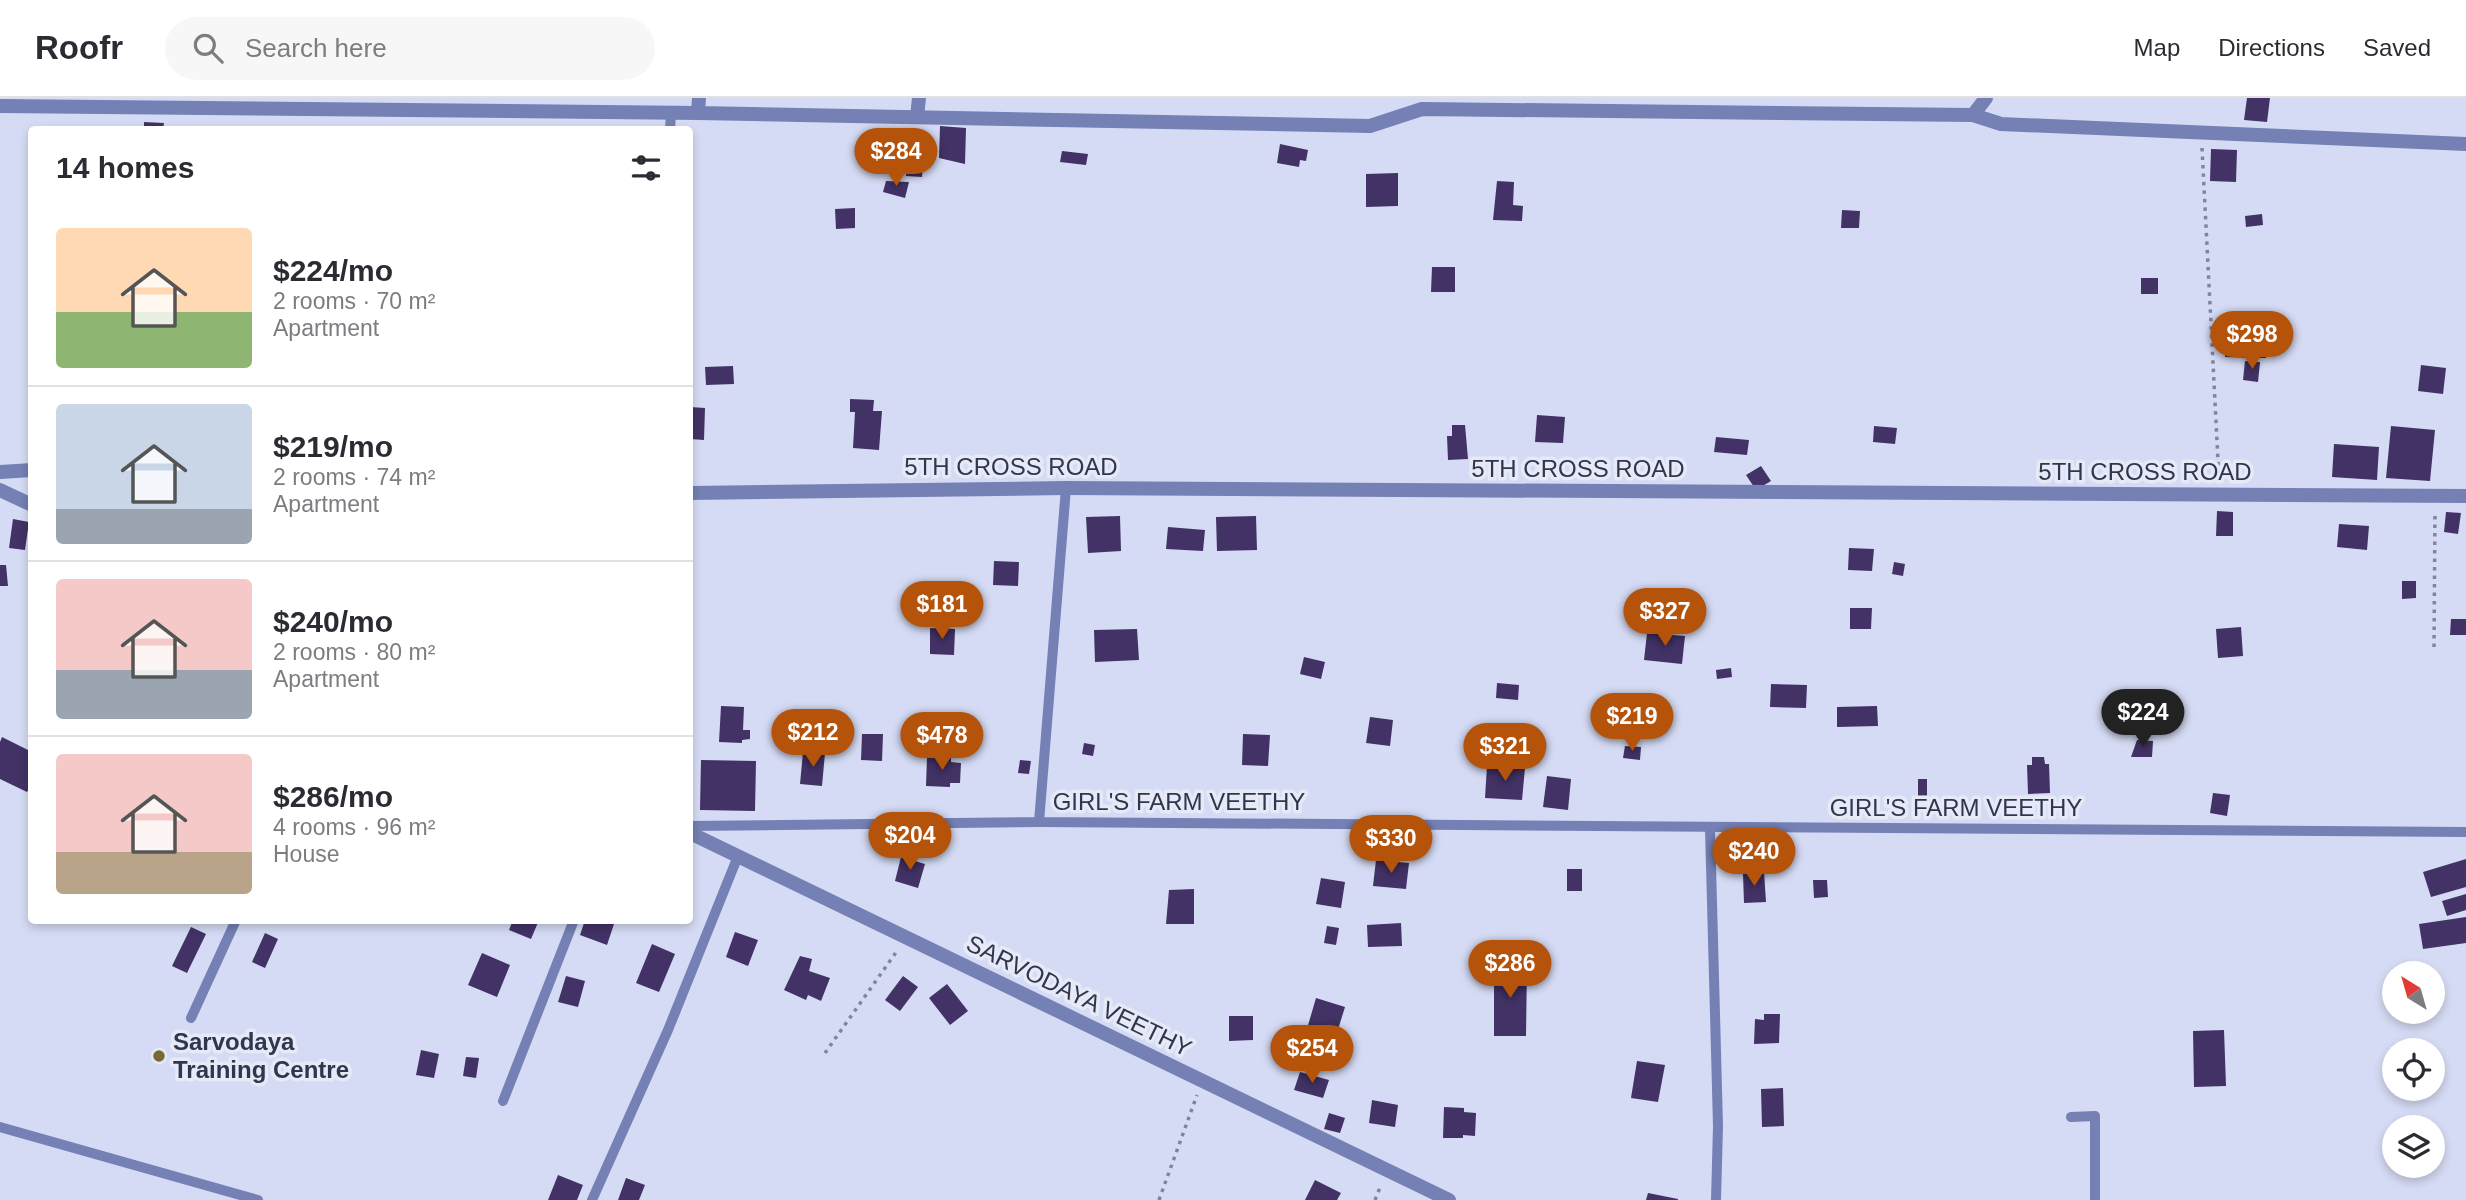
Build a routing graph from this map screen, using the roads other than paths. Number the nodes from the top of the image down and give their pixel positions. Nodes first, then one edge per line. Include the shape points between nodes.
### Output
1 (919, 98) edge
2 (1986, 98) edge
3 (1418, 104) edge
4 (0, 106) edge
5 (698, 106) edge
6 (671, 113) junction
7 (1973, 115) junction
8 (917, 117) junction
9 (670, 126) edge
10 (2466, 144) edge
11 (28, 471) edge
12 (0, 472) edge
13 (1066, 488) junction
14 (0, 490) edge
15 (693, 493) edge
16 (2466, 496) edge
17 (28, 503) edge
18 (1039, 822) junction
19 (693, 826) edge
20 (1710, 828) junction
21 (2466, 832) edge
22 (693, 834) edge
23 (738, 856) junction
24 (234, 924) edge
25 (572, 924) edge
26 (191, 1018) dead end
27 (503, 1101) dead end
28 (2071, 1118) dead end
29 (0, 1126) edge
30 (258, 1200) edge
31 (592, 1200) edge
32 (1449, 1200) edge
33 (1716, 1200) edge
34 (2095, 1200) edge

1 - 8 street
2 - 7 street
3 - 7 street
3 - 8 street via 1370,125
4 - 6 street
5 - 6 street
5 - 8 street
6 - 9 lane
7 - 10 street via 2001,124
11 - 12 street
13 - 15 street, 5TH CROSS ROAD
13 - 16 street, 5TH CROSS ROAD
13 - 18 lane
14 - 17 street
18 - 19 lane, GIRL'S FARM VEETHY
18 - 20 lane, GIRL'S FARM VEETHY
20 - 21 lane, GIRL'S FARM VEETHY
20 - 33 lane
22 - 23 street, SARVODAYA VEETHY
23 - 31 lane via 668,1030
23 - 32 street, SARVODAYA VEETHY
24 - 26 lane
25 - 27 lane
28 - 34 lane via 2095,1116
29 - 30 lane

